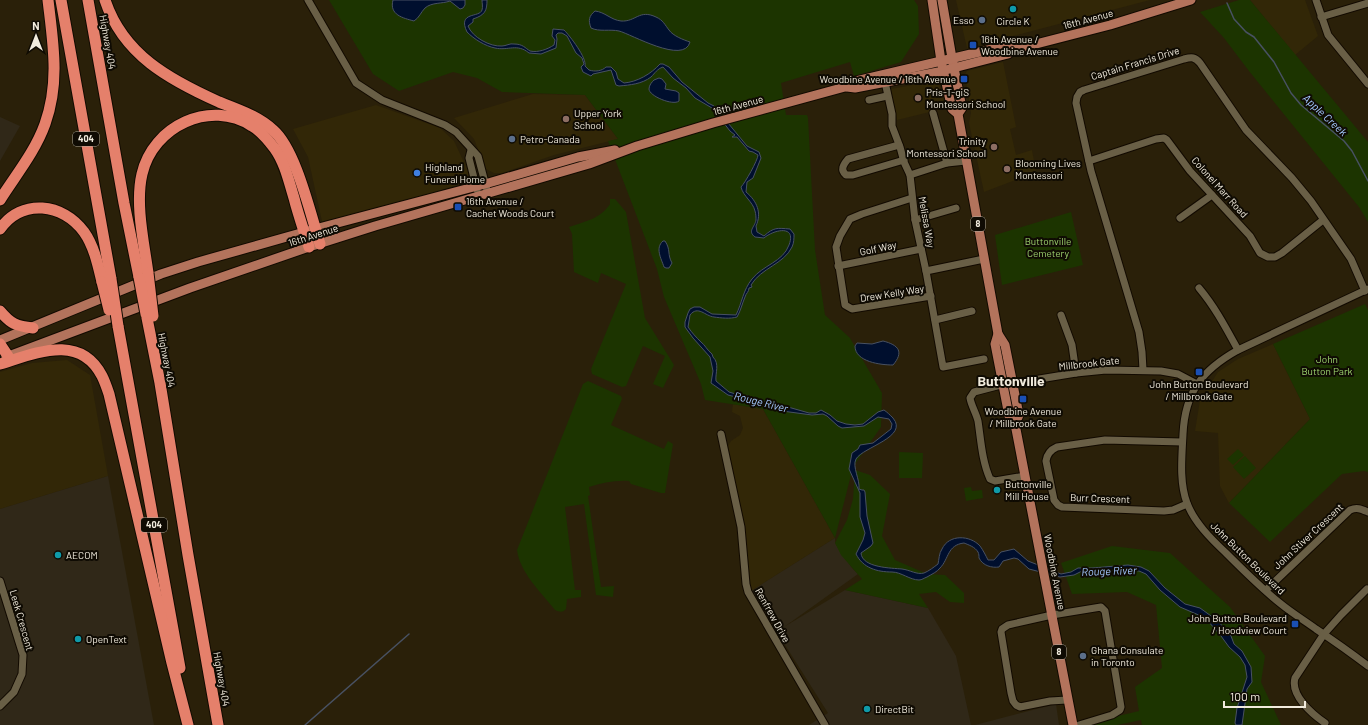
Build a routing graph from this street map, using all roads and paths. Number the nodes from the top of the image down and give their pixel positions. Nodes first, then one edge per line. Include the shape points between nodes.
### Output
1 (48, 0) edge
2 (61, 0) edge
3 (88, 0) edge
4 (106, 0) edge
5 (308, 0) edge
6 (932, 0) edge
7 (942, 0) edge
8 (1191, 0) edge
9 (1316, 0) edge
10 (1368, 3) edge
11 (1321, 17) junction
12 (941, 61) junction
13 (953, 63) junction
14 (943, 71) junction
15 (885, 82) junction
16 (1368, 84) edge
17 (844, 87) junction
18 (887, 96) junction
19 (868, 100) dead end
20 (933, 113) dead end
21 (958, 114) junction
22 (899, 145) junction
23 (638, 146) junction
24 (471, 150) junction
25 (904, 160) junction
26 (966, 161) junction
27 (1089, 161) junction
28 (947, 163) junction
29 (910, 175) junction
30 (485, 184) junction
31 (476, 187) junction
32 (488, 194) junction
33 (1212, 195) junction
34 (479, 196) junction
35 (912, 198) junction
36 (0, 200) edge
37 (956, 208) dead end
38 (1180, 218) dead end
39 (916, 220) junction
40 (1323, 220) junction
41 (0, 229) edge
42 (309, 230) junction
43 (314, 246) junction
44 (921, 248) junction
45 (984, 259) junction
46 (838, 266) junction
47 (926, 271) junction
48 (143, 275) junction
49 (107, 280) junction
50 (1199, 288) dead end
51 (1366, 290) edge
52 (931, 296) junction
53 (972, 311) dead end
54 (0, 312) edge
55 (1061, 315) dead end
56 (935, 320) junction
57 (33, 328) junction
58 (0, 340) edge
59 (0, 344) edge
60 (1238, 350) junction
61 (984, 359) dead end
62 (3, 360) edge
63 (1144, 370) junction
64 (1076, 373) junction
65 (1197, 384) junction
66 (1008, 385) junction
67 (721, 434) dead end
68 (1182, 442) junction
69 (1025, 476) junction
70 (1187, 504) junction
71 (1368, 512) edge
72 (0, 581) edge
73 (1367, 589) dead end
74 (1266, 590) junction
75 (1052, 615) junction
76 (1324, 634) junction
77 (1368, 666) edge
78 (1068, 700) junction
79 (0, 706) edge
80 (1325, 723) dead end
81 (188, 725) edge
82 (218, 725) edge
83 (825, 725) edge
84 (1073, 725) edge
85 (1079, 725) edge

1 - 36 highway via 54,50 53,96 38,139
2 - 49 highway, 404
3 - 48 highway, Highway 404 / 404 via 124,203
4 - 42 highway via 110,15 131,47 157,69 180,84 245,113 274,130 287,147 296,168
5 - 24 street via 356,83 382,100 445,125 456,132
6 - 12 main road, Woodbine Avenue / 8
7 - 13 main road, Woodbine Avenue / 8
8 - 13 main road, 16th Avenue via 1110,25 1013,50 1008,54
9 - 11 street
10 - 11 street
11 - 16 street via 1330,38
12 - 13 main road, 16th Avenue
12 - 14 main road, Woodbine Avenue / 8
12 - 17 main road, 16th Avenue via 856,81
13 - 14 main road, 16th Avenue
13 - 21 main road, Woodbine Avenue / 8 via 962,108
14 - 15 main road, 16th Avenue
14 - 21 main road, Woodbine Avenue / 8 via 952,109
15 - 17 main road, 16th Avenue via 855,88
15 - 18 street, Melissa Way
17 - 23 main road, 16th Avenue
18 - 19 street
18 - 22 street, Melissa Way via 892,126
20 - 28 street
21 - 26 main road, Woodbine Avenue / 8
22 - 25 street, Melissa Way
22 - 25 street via 848,159 842,168 843,172 846,176 853,175
23 - 30 main road, 16th Avenue via 578,157
23 - 32 main road, 16th Avenue via 589,164
24 - 30 street via 478,156
24 - 31 street via 469,158
25 - 29 street, Melissa Way
26 - 28 street
26 - 45 main road, Woodbine Avenue / 8
27 - 33 street, Colonel Marr Road via 1164,138 1171,143 1190,171
27 - 40 street, Captain Francis Drive via 1077,109 1077,97 1080,92 1184,59 1196,58 1246,130 1292,178
27 - 63 street, Captain Francis Drive via 1139,332
28 - 29 street
29 - 35 street, Melissa Way
30 - 31 main road, 16th Avenue
30 - 32 street
31 - 34 street
31 - 42 main road, 16th Avenue
32 - 34 main road, 16th Avenue
33 - 38 street
33 - 40 street, Colonel Marr Road via 1250,236 1260,253 1268,257 1282,253
34 - 43 main road, 16th Avenue
35 - 39 street, Melissa Way
35 - 46 street, Drew Kelly Way via 850,219 836,247
37 - 39 street
39 - 44 street, Melissa Way
40 - 51 street, Captain Francis Drive via 1351,259
41 - 49 highway via 17,213 33,208 51,209 67,215 84,232
42 - 43 highway
42 - 48 highway via 286,170 276,150 264,135 249,124 227,116 206,115 188,120 161,138 151,152 142,173 140,203
42 - 57 main road, 16th Avenue via 161,274
43 - 62 main road, 16th Avenue via 190,288
44 - 46 street, Golf Way
44 - 47 street, Melissa Way
45 - 47 street
45 - 66 main road, Woodbine Avenue / 8 via 998,334 995,344
46 - 52 street, Drew Kelly Way via 845,305 852,309
47 - 52 street, Melissa Way
48 - 82 highway, Highway 404 / 404, bridge
49 - 81 highway, 404, bridge via 122,346
50 - 60 street via 1220,315
51 - 60 street, John Button Boulevard
52 - 56 street, Melissa Way
53 - 56 street
54 - 57 highway via 18,326
55 - 64 street via 1072,345
56 - 61 street, Melissa Way via 943,367
57 - 58 main road, 16th Avenue
59 - 62 highway
60 - 65 street, John Button Boulevard via 1211,367
62 - 81 highway via 63,348 84,355 95,364 103,377
63 - 64 street, Millbrook Gate
63 - 65 street, Millbrook Gate via 1178,374
64 - 66 street, Millbrook Gate
65 - 68 street, John Button Boulevard via 1186,408
66 - 69 main road, Woodbine Avenue / 8 via 1009,416 1015,424
66 - 69 street, Millbrook Gate via 974,392 971,395 971,402 990,479 995,481
67 - 83 street, Renfrew Drive via 741,526 748,592
68 - 70 street, John Button Boulevard via 1182,483
68 - 70 street, Burr Crescent via 1097,441 1051,449 1046,461 1054,500 1062,507 1173,510
69 - 75 main road, Woodbine Avenue / 8
70 - 74 street, John Button Boulevard via 1201,527
71 - 74 street, John Stiver Crescent via 1355,508 1346,513
72 - 79 street, Leek Crescent via 23,654 22,674 14,692
73 - 76 street
74 - 76 street, John Button Boulevard via 1281,604
75 - 78 main road, Woodbine Avenue / 8
75 - 78 street via 1008,625 1002,629 1012,697 1016,706 1020,707
75 - 85 street via 1101,607 1105,611 1121,707 1112,715
76 - 77 street, John Button Boulevard
76 - 80 street via 1293,685 1307,709
78 - 84 main road, Woodbine Avenue / 8

